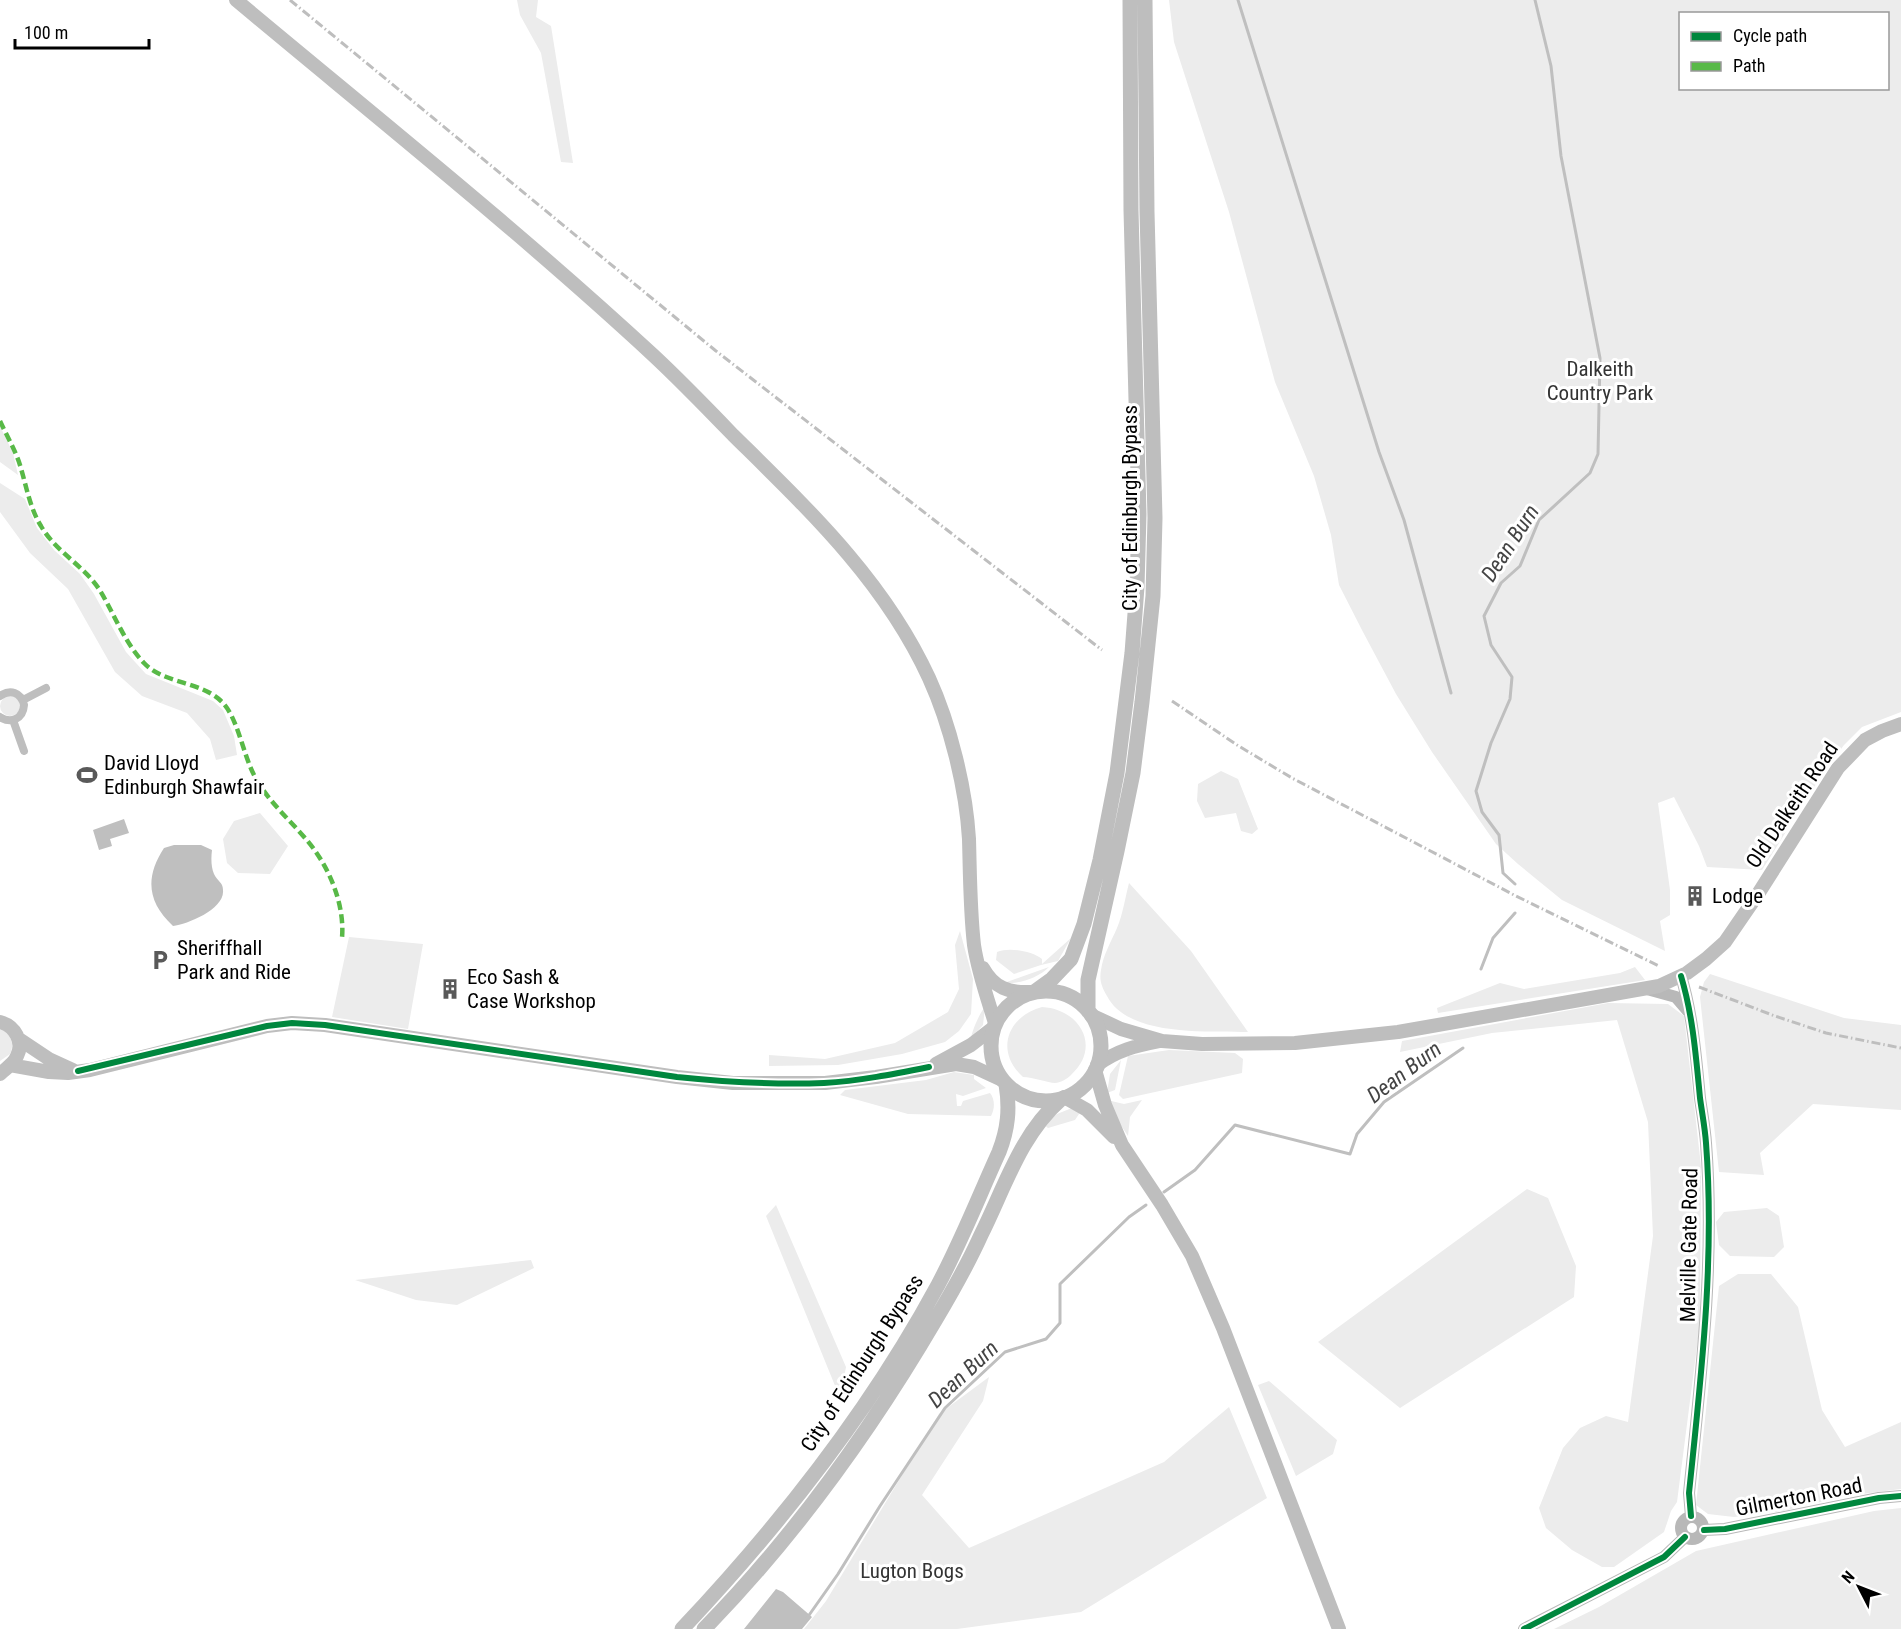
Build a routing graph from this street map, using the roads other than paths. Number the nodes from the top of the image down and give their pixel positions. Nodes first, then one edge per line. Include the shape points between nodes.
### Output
1 (236, 0) edge
2 (1130, 0) edge
3 (1145, 0) edge
4 (46, 688) dead end
5 (1, 692) edge
6 (23, 700) junction
7 (0, 717) edge
8 (13, 720) junction
9 (1901, 724) edge
10 (24, 751) dead end
11 (977, 959) junction
12 (1682, 976) junction
13 (1646, 989) junction
14 (1032, 992) junction
15 (1090, 1012) junction
16 (1691, 1017) junction
17 (0, 1022) edge
18 (994, 1025) junction
19 (19, 1039) junction
20 (1162, 1041) junction
21 (929, 1067) junction
22 (1096, 1067) junction
23 (3, 1071) edge
24 (78, 1071) junction
25 (1004, 1082) junction
26 (1063, 1098) junction
27 (1122, 1145) junction
28 (1901, 1496) edge
29 (1691, 1516) junction
30 (1704, 1530) junction
31 (1685, 1537) junction
32 (682, 1629) edge
33 (704, 1629) edge
34 (1339, 1629) edge
35 (1524, 1629) edge

1 - 11 main road via 575,285 656,358 818,521 880,593 929,679 953,750 969,836
2 - 14 highway, City of Edinburgh Bypass via 1139,514 1132,653 1117,773 1084,924 1071,958 1052,979
3 - 15 highway, City of Edinburgh Bypass via 1155,518 1153,596 1133,773 1088,980
4 - 6 street
5 - 6 street via 14,692
6 - 8 street via 24,710
7 - 8 street
8 - 10 street
9 - 12 main road, Old Dalkeith Road via 1873,735 1849,756 1830,779 1734,929 1715,952
11 - 14 main road via 997,986 1017,993
11 - 18 main road
12 - 13 main road, Old Dalkeith Road
12 - 16 street, Melville Gate Road
13 - 16 street via 1676,997
13 - 20 main road, Old Dalkeith Road via 1376,1035 1263,1044
14 - 15 highway via 1046,990 1070,996
14 - 18 highway via 1008,1005
15 - 20 main road via 1121,1029
15 - 22 highway via 1101,1041
16 - 29 street, Melville Gate Road via 1706,1142 1708,1243 1702,1371 1689,1493
17 - 19 main road via 12,1027
18 - 21 main road via 971,1046
18 - 25 highway via 992,1060
19 - 23 main road via 17,1058
19 - 24 main road via 49,1059
20 - 22 main road via 1112,1054
21 - 24 main road via 825,1083 733,1083 292,1023
21 - 25 main road via 974,1067
22 - 26 highway via 1084,1085
22 - 27 main road via 1105,1105
23 - 24 main road
25 - 26 highway via 1032,1099
25 - 32 highway, City of Edinburgh Bypass via 1009,1115 1005,1136 951,1261 920,1317 809,1482
26 - 27 main road via 1087,1110
26 - 33 highway, City of Edinburgh Bypass via 1028,1136 967,1263 886,1400 820,1493
27 - 34 main road via 1192,1256
28 - 30 street, Gilmerton Road
29 - 30 street via 1698,1517
29 - 31 street via 1681,1526
30 - 31 street via 1696,1539
31 - 35 street via 1664,1557

